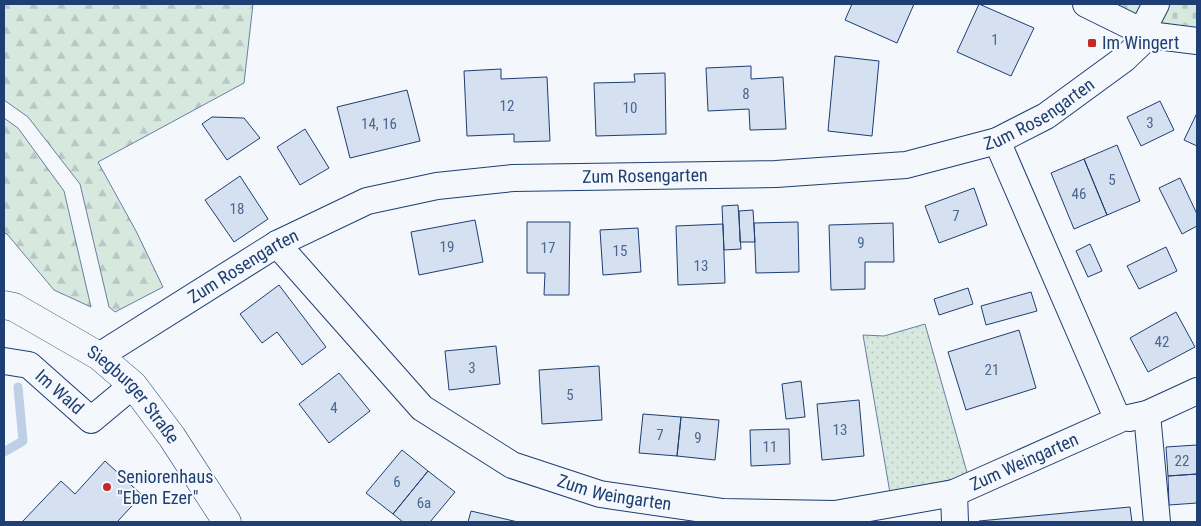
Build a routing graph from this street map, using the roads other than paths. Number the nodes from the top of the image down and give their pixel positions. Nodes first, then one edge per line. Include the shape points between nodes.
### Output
1 (1086, 4) edge
2 (1156, 4) edge
3 (1145, 33) junction
4 (1197, 41) edge
5 (998, 141) junction
6 (278, 244) junction
7 (4, 304) edge
8 (99, 356) junction
9 (4, 361) edge
10 (133, 385) junction
11 (1197, 391) edge
12 (1147, 414) junction
13 (1118, 420) junction
14 (954, 493) junction
15 (227, 522) edge
16 (955, 522) edge
17 (1157, 522) edge

1 - 3 street
2 - 3 street, Zum Rosengarten
3 - 4 street
3 - 5 street, Zum Rosengarten via 1124,59 1046,116
5 - 6 street, Zum Rosengarten via 906,166 776,174 512,178 437,186 367,201
5 - 13 street
6 - 8 street, Zum Rosengarten
6 - 14 street, Zum Weingarten via 422,408 512,465 600,494 723,512 835,514
7 - 8 main road, Siegburger Straße
8 - 10 main road, Siegburger Straße
9 - 10 street, Im Wald via 29,365 91,420
10 - 15 main road, Siegburger Straße via 172,437
11 - 12 street, Zum Weingarten
12 - 13 street, Zum Weingarten
12 - 17 street
13 - 14 street, Zum Weingarten
14 - 16 street

